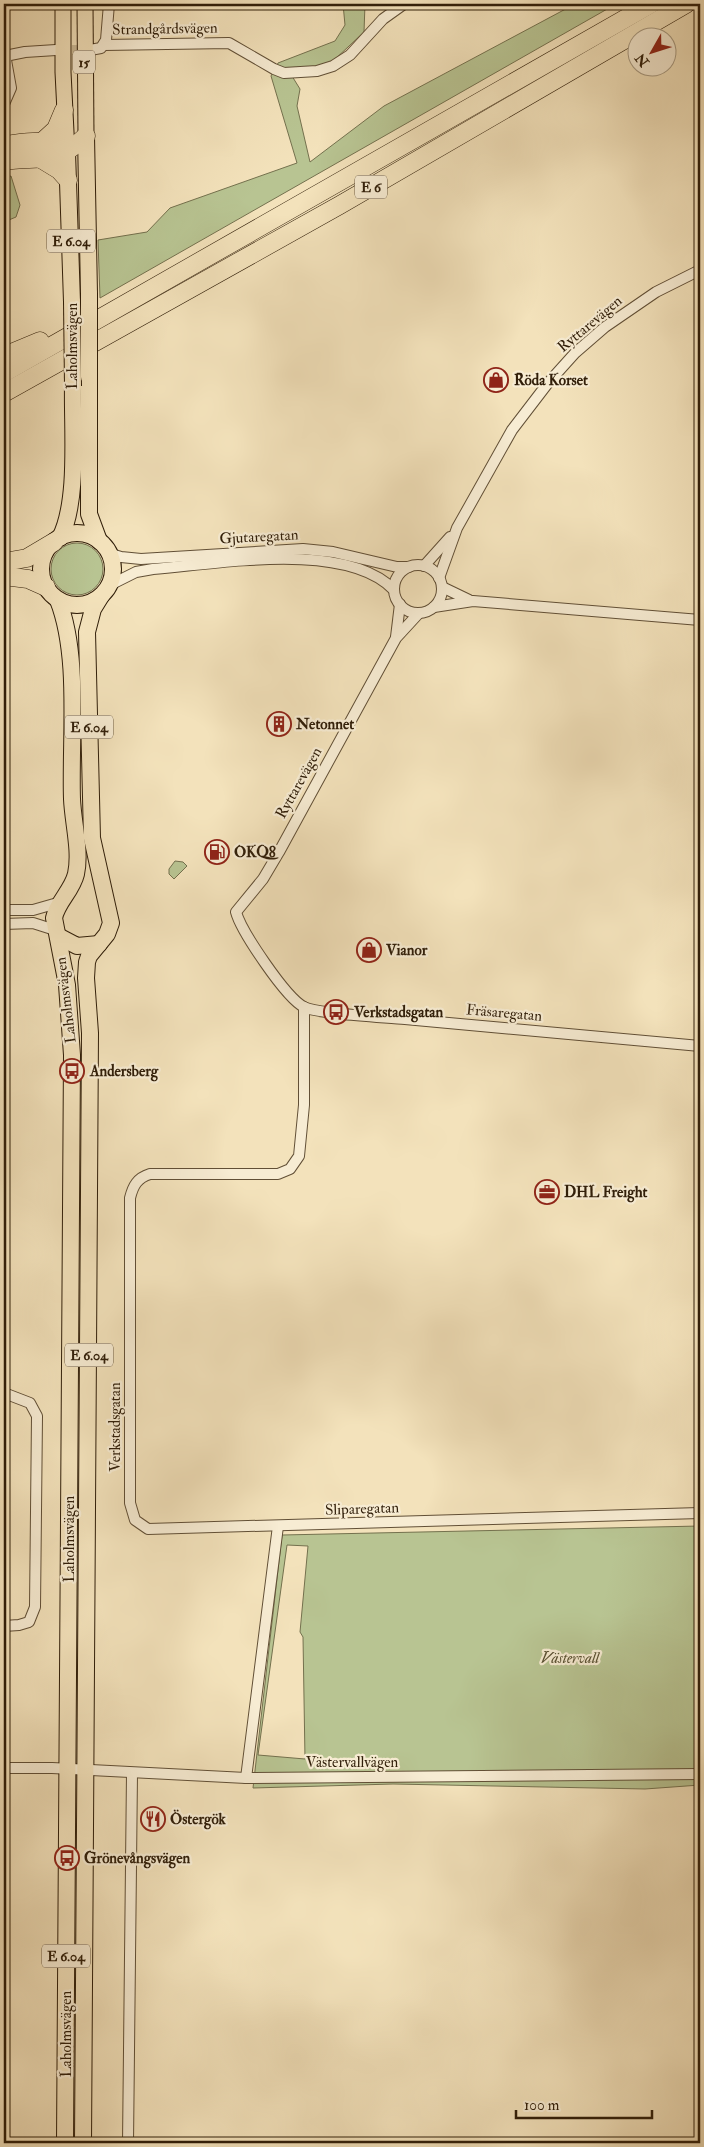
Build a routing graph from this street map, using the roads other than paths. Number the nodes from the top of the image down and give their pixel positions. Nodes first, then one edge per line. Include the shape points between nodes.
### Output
1 (63, 4) edge
2 (85, 4) edge
3 (109, 4) edge
4 (404, 4) edge
5 (651, 4) edge
6 (686, 4) edge
7 (104, 45) junction
8 (56, 50) tunnel mouth
9 (90, 50) tunnel mouth
10 (5, 52) edge
11 (4, 104) edge
12 (64, 110) junction
13 (86, 136) junction
14 (4, 145) edge
15 (42, 150) junction
16 (67, 152) junction
17 (4, 161) edge
18 (87, 170) junction
19 (68, 180) junction
20 (700, 270) edge
21 (179, 274) junction
22 (4, 356) edge
23 (61, 361) junction
24 (4, 373) edge
25 (4, 393) edge
26 (4, 405) edge
27 (457, 528) junction
28 (57, 540) junction
29 (104, 547) junction
30 (4, 562) edge
31 (424, 566) junction
32 (409, 567) junction
33 (4, 576) edge
34 (440, 582) junction
35 (394, 590) junction
36 (105, 591) junction
37 (52, 593) junction
38 (472, 602) junction
39 (400, 604) junction
40 (434, 607) junction
41 (419, 613) junction
42 (700, 620) edge
43 (396, 638) junction
44 (61, 902) junction
45 (4, 910) edge
46 (4, 924) edge
47 (57, 933) junction
48 (98, 944) junction
49 (304, 1007) junction
50 (700, 1046) edge
51 (4, 1393) edge
52 (700, 1513) edge
53 (278, 1526) junction
54 (4, 1626) edge
55 (4, 1768) edge
56 (66, 1769) junction
57 (86, 1771) junction
58 (132, 1773) junction
59 (700, 1774) edge
60 (246, 1778) junction
61 (65, 2143) edge
62 (83, 2143) edge
63 (128, 2143) edge

1 - 12 main road, Laholmsvägen / 15
2 - 13 main road, Laholmsvägen / 15
3 - 7 street via 108,33
4 - 7 street, Strandgårdsvägen via 383,19 350,55 317,71 284,73 274,70 228,43
5 - 21 highway, E 6
6 - 23 highway, E 6 via 340,205
7 - 9 street, Strandgårdsvägen
8 - 10 street
10 - 11 street via 11,92
12 - 15 highway
12 - 16 main road, Laholmsvägen / 15
13 - 16 highway
13 - 18 highway, Laholmsvägen / E 6.04
14 - 15 highway
15 - 16 highway via 60,146
15 - 17 highway
15 - 19 highway
16 - 18 highway
16 - 19 highway, Laholmsvägen / E 6.04
18 - 29 highway, Laholmsvägen / E 6.04, bridge via 89,514
19 - 28 highway, Laholmsvägen / E 6.04, bridge via 73,386 71,497 68,521
20 - 27 street, Ryttarevägen via 656,292 605,327 575,353 548,382 512,430
21 - 22 highway via 161,277 54,334
21 - 24 highway, E 6
23 - 25 highway, E 6
23 - 26 highway
27 - 31 street, Ryttarevägen
27 - 34 street, Ryttarevägen
28 - 29 highway via 80,534
28 - 30 highway via 27,558
28 - 37 highway, Laholmsvägen via 42,561 41,572
29 - 32 street, Gjutaregatan via 121,557 141,559 303,549
29 - 36 highway, Laholmsvägen via 112,569
31 - 32 street
31 - 34 street
32 - 35 street via 398,576
33 - 37 highway via 28,578
34 - 38 street
34 - 40 street, Ryttarevägen via 439,601
35 - 36 street, Gjutaregatan via 365,570 331,561 299,558 153,569 136,572
35 - 39 street, Ryttarevägen
36 - 37 highway via 91,602 80,605 69,604
36 - 48 highway, Laholmsvägen / E 6.04 via 91,615 87,632 91,814 96,860 110,923 107,934
37 - 44 highway, Laholmsvägen / E 6.04 via 70,636 72,789 77,863 74,880
38 - 40 street
38 - 42 street
39 - 41 street
39 - 43 street, Ryttarevägen
40 - 41 street, Ryttarevägen
41 - 43 street, Ryttarevägen
43 - 49 street, Ryttarevägen via 275,859 236,912 241,926 280,982
44 - 45 street via 33,910
44 - 47 highway, Laholmsvägen / E 6.04 via 54,918
46 - 47 street via 33,923
47 - 48 highway, Laholmsvägen via 77,946
47 - 56 highway, Laholmsvägen / E 6.04 via 67,986 72,1055
48 - 57 highway, Laholmsvägen / E 6.04 via 87,962 86,978 90,1033
49 - 50 street, Fräsaregatan
49 - 53 street, Verkstadsgatan via 302,1130 299,1156 290,1169 278,1174 150,1174 136,1182 130,1198 130,1503 135,1520 148,1529
51 - 54 street via 30,1403 37,1416 35,1606 29,1622
52 - 53 street, Sliparegatan
53 - 60 street
55 - 56 street, Västervallvägen
56 - 57 street, Västervallvägen
56 - 61 highway, Laholmsvägen / E 6.04
57 - 58 street, Västervallvägen
57 - 62 highway, Laholmsvägen / E 6.04
58 - 60 street, Västervallvägen
58 - 63 street
59 - 60 street, Västervallvägen

